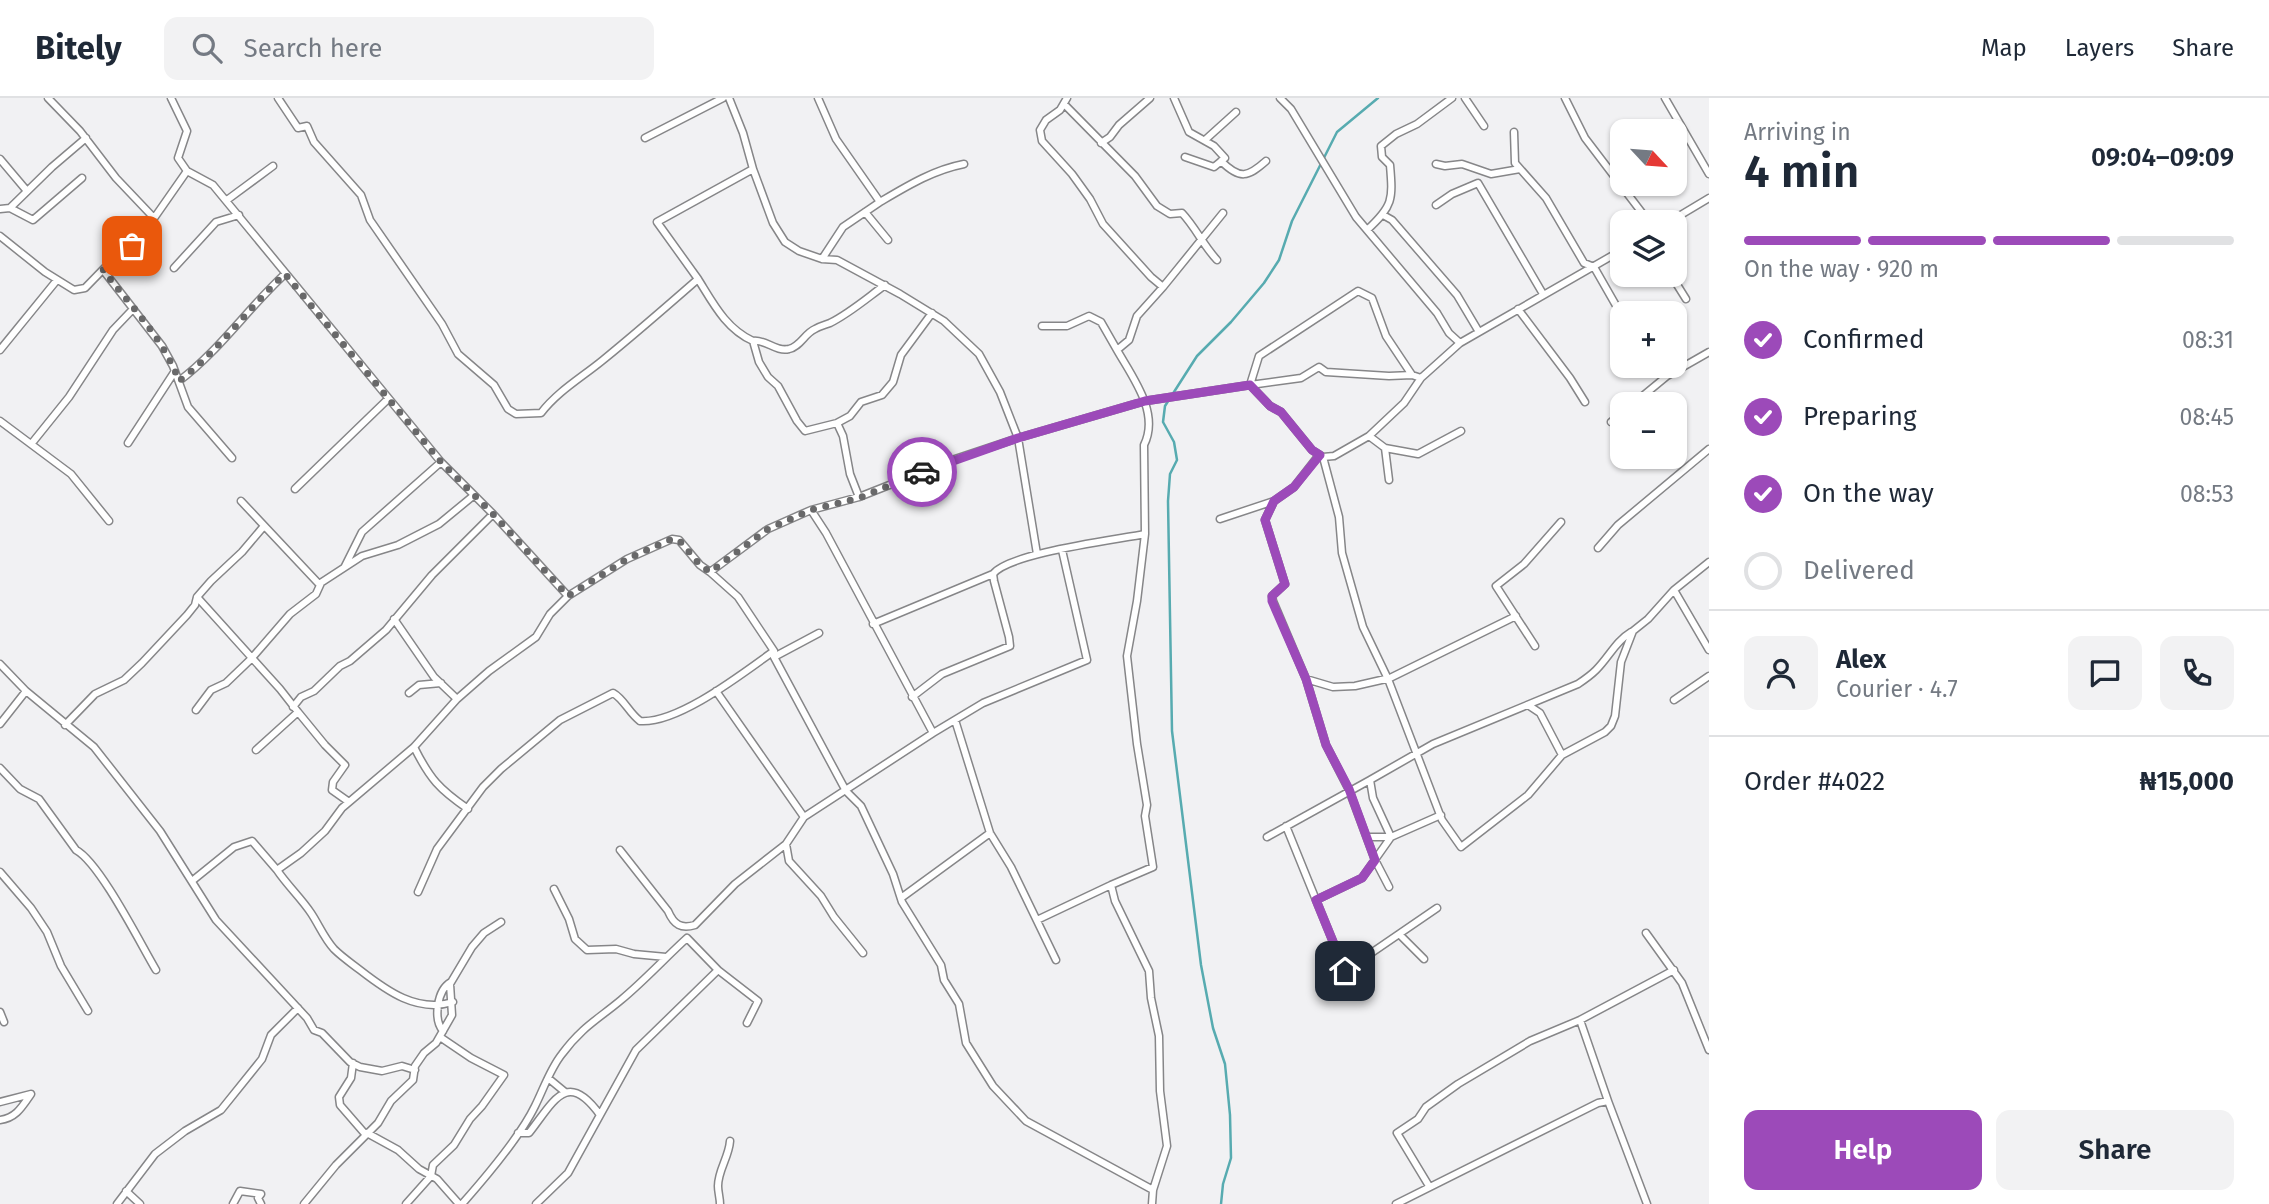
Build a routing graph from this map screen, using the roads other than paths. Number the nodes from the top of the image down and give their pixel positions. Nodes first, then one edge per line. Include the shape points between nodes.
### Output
1 (48, 98) edge
2 (171, 98) edge
3 (278, 98) edge
4 (723, 98) edge
5 (729, 98) edge
6 (818, 98) edge
7 (1150, 98) edge
8 (1174, 98) edge
9 (1280, 98) edge
10 (1452, 98) edge
11 (1465, 98) edge
12 (1565, 98) edge
13 (1665, 98) edge
14 (1066, 101) edge
15 (1236, 112) dead end
16 (1484, 126) dead end
17 (1514, 132) dead end
18 (86, 138) junction
19 (645, 138) dead end
20 (1205, 140) junction
21 (1101, 142) junction
22 (1185, 157) dead end
23 (0, 159) edge
24 (1222, 161) junction
25 (1266, 161) dead end
26 (964, 164) dead end
27 (1436, 164) dead end
28 (273, 166) dead end
29 (752, 169) junction
30 (1520, 169) junction
31 (187, 171) junction
32 (1709, 174) edge
33 (82, 178) dead end
34 (27, 191) junction
35 (1709, 198) edge
36 (227, 200) junction
37 (880, 202) junction
38 (1436, 205) dead end
39 (10, 208) junction
40 (0, 209) edge
41 (1639, 210) edge
42 (1687, 211) edge
43 (865, 212) junction
44 (1223, 213) dead end
45 (239, 215) junction
46 (1383, 215) junction
47 (154, 218) junction
48 (1367, 230) junction
49 (0, 236) edge
50 (1200, 239) junction
51 (888, 240) dead end
52 (1610, 257) edge
53 (822, 259) junction
54 (1217, 260) dead end
55 (1594, 267) junction
56 (174, 268) dead end
57 (103, 270) junction
58 (285, 274) junction
59 (698, 279) junction
60 (57, 280) junction
61 (885, 285) junction
62 (1163, 287) junction
63 (1678, 287) edge
64 (1543, 294) junction
65 (1686, 299) dead end
66 (1613, 301) edge
67 (133, 309) junction
68 (1518, 309) junction
69 (932, 313) junction
70 (1042, 326) dead end
71 (1479, 332) junction
72 (753, 341) junction
73 (1460, 343) junction
74 (1, 348) edge
75 (1117, 350) junction
76 (1709, 352) edge
77 (1687, 365) edge
78 (175, 371) junction
79 (1412, 375) junction
80 (1421, 378) junction
81 (1665, 378) edge
82 (179, 381) junction
83 (1250, 385) junction
84 (1648, 392) edge
85 (387, 399) junction
86 (1145, 401) junction
87 (1585, 402) dead end
88 (0, 421) edge
89 (837, 423) junction
90 (1461, 432) dead end
91 (1369, 436) junction
92 (1018, 438) junction
93 (32, 443) junction
94 (128, 443) dead end
95 (1385, 449) junction
96 (1709, 449) edge
97 (1321, 456) junction
98 (232, 458) dead end
99 (441, 462) junction
100 (1389, 480) dead end
101 (295, 489) dead end
102 (473, 496) junction
103 (859, 498) junction
104 (241, 501) dead end
105 (1274, 501) junction
106 (811, 510) junction
107 (493, 514) junction
108 (1220, 519) dead end
109 (109, 521) dead end
110 (1561, 523) dead end
111 (264, 526) junction
112 (1145, 534) junction
113 (1598, 548) dead end
114 (1062, 550) junction
115 (1037, 554) junction
116 (1709, 562) edge
117 (344, 568) junction
118 (710, 572) junction
119 (993, 574) junction
120 (321, 583) junction
121 (1674, 590) junction
122 (568, 596) junction
123 (197, 597) junction
124 (1516, 616) junction
125 (394, 619) junction
126 (873, 624) junction
127 (1633, 631) junction
128 (819, 633) dead end
129 (1535, 646) dead end
130 (1709, 650) edge
131 (774, 654) junction
132 (251, 659) junction
133 (0, 664) edge
134 (1709, 676) edge
135 (1306, 679) junction
136 (1388, 679) junction
137 (441, 683) junction
138 (26, 691) junction
139 (716, 691) junction
140 (409, 693) dead end
141 (912, 697) junction
142 (457, 699) junction
143 (1542, 699) junction
144 (1674, 700) dead end
145 (1528, 705) junction
146 (296, 709) junction
147 (196, 710) dead end
148 (1540, 713) junction
149 (955, 720) junction
150 (0, 724) edge
151 (65, 725) junction
152 (933, 733) junction
153 (414, 747) junction
154 (256, 750) dead end
155 (1416, 753) junction
156 (1562, 755) junction
157 (0, 768) edge
158 (1370, 780) junction
159 (1349, 789) junction
160 (846, 791) junction
161 (349, 802) junction
162 (468, 809) junction
163 (1441, 815) junction
164 (804, 817) junction
165 (1286, 826) junction
166 (990, 833) junction
167 (1267, 837) dead end
168 (1368, 837) junction
169 (1391, 838) junction
170 (786, 844) junction
171 (620, 850) dead end
172 (1375, 860) junction
173 (276, 870) junction
174 (0, 872) edge
175 (192, 881) junction
176 (1111, 885) junction
177 (1390, 887) dead end
178 (554, 889) dead end
179 (418, 892) dead end
180 (901, 898) junction
181 (1316, 900) junction
182 (1437, 908) dead end
183 (1037, 920) junction
184 (501, 922) dead end
185 (686, 928) junction
186 (1646, 933) dead end
187 (1399, 934) junction
188 (687, 938) junction
189 (863, 953) dead end
190 (666, 957) junction
191 (1424, 959) dead end
192 (1056, 960) dead end
193 (156, 970) dead end
194 (718, 970) junction
195 (1674, 970) junction
196 (453, 981) junction
197 (453, 1002) junction
198 (439, 1006) junction
199 (298, 1008) junction
200 (0, 1012) edge
201 (88, 1012) dead end
202 (1580, 1020) junction
203 (4, 1022) dead end
204 (747, 1023) dead end
205 (442, 1034) junction
206 (1709, 1049) edge
207 (353, 1063) junction
208 (415, 1070) junction
209 (548, 1078) junction
210 (565, 1093) junction
211 (1608, 1101) junction
212 (0, 1102) edge
213 (535, 1107) junction
214 (545, 1112) junction
215 (600, 1115) junction
216 (0, 1120) edge
217 (518, 1133) junction
218 (367, 1134) junction
219 (730, 1141) dead end
220 (431, 1176) junction
221 (1429, 1186) junction
222 (1153, 1190) junction
223 (126, 1191) junction
224 (117, 1204) edge
225 (140, 1204) edge
226 (233, 1204) edge
227 (261, 1204) edge
228 (304, 1204) edge
229 (406, 1204) edge
230 (460, 1204) edge
231 (536, 1204) edge
232 (720, 1204) edge
233 (1152, 1204) edge
234 (1396, 1204) edge
235 (1647, 1204) edge

1 - 18 street
2 - 31 street via 187,131 178,158
3 - 59 street via 298,128 307,126 314,142 361,195 370,220 436,314 458,354 494,385 516,414 541,413
4 - 19 street
5 - 29 street
6 - 37 street via 836,139
7 - 21 street
8 - 20 street via 1189,132
9 - 48 street
10 - 46 street via 1381,146 1382,157 1390,165 1392,192
11 - 16 street
12 - 41 street via 1585,138
13 - 32 street
14 - 21 street
14 - 62 street via 1046,120 1040,130 1042,141 1072,174 1103,224
15 - 20 street
17 - 30 street via 1515,163
18 - 34 street
18 - 47 street
20 - 24 street via 1225,158
21 - 50 street via 1157,206 1170,214 1181,213
22 - 24 street via 1214,167
23 - 34 street
24 - 25 street via 1242,175
26 - 37 street via 912,183
27 - 30 street via 1462,164 1491,174
28 - 36 street
29 - 53 street via 785,242
29 - 59 street via 657,222
30 - 55 street via 1546,198 1584,263
31 - 36 street via 214,185
31 - 47 street
33 - 39 street via 33,220
34 - 39 street
35 - 42 street
36 - 45 street
37 - 43 street
38 - 64 street via 1478,183
39 - 40 street
43 - 51 street
43 - 53 street via 843,227
44 - 50 street
45 - 56 street via 216,222
45 - 58 street
46 - 48 street
46 - 71 street via 1457,295
47 - 57 street via 136,244 121,251
48 - 73 street
49 - 60 street
50 - 54 street
50 - 62 street
52 - 55 street
53 - 61 street via 837,260
55 - 64 street
55 - 66 street
57 - 60 street via 85,288 74,290
57 - 67 street
58 - 82 street
58 - 85 street
59 - 72 street via 723,318 739,335
60 - 74 street
61 - 69 street
61 - 72 street via 788,349
62 - 75 street via 1137,316 1129,340
63 - 65 street
64 - 68 street
67 - 78 street
67 - 93 street
68 - 71 street
68 - 87 street
69 - 89 street via 901,355 894,382 882,395 861,402
69 - 92 street via 979,354
70 - 75 street via 1067,326 1089,316 1101,322
71 - 73 street
72 - 89 street via 759,362 805,431
73 - 80 street
75 - 86 street
76 - 77 street
78 - 82 street
78 - 94 street
79 - 80 street
79 - 83 street via 1326,372 1319,367 1300,378
79 - 83 street via 1386,336 1372,298 1358,291 1259,356
80 - 91 street via 1404,403
81 - 84 street
82 - 98 street via 188,407
83 - 86 street
83 - 97 street
85 - 99 street
85 - 101 street
86 - 92 street
86 - 112 street via 1150,433 1144,445
88 - 93 street
89 - 103 street
90 - 95 street via 1418,454
91 - 95 street
91 - 97 street via 1334,456
92 - 103 street
92 - 115 street
93 - 109 street via 71,474
95 - 100 street
96 - 113 street via 1618,525
97 - 105 street via 1294,487
97 - 136 street via 1339,517 1349,581 1363,627
99 - 102 street
99 - 117 street via 362,531
102 - 107 street
102 - 117 street via 439,524
103 - 106 street
104 - 111 street
105 - 108 street
105 - 135 street via 1265,520 1285,584 1272,601
106 - 118 street via 768,529
106 - 126 street
107 - 122 street
107 - 125 street
110 - 124 street via 1524,564 1496,586
111 - 120 street via 316,583
111 - 123 street
112 - 114 street
112 - 176 street via 1127,656 1153,867
114 - 115 street
114 - 149 street via 1087,660 983,703
115 - 119 street via 998,567
116 - 121 street
117 - 120 street
118 - 122 street via 679,540 672,539 627,559
118 - 131 street via 738,597
119 - 126 street
119 - 141 street via 1010,646 942,674
120 - 132 street via 316,594 289,614
121 - 127 street
121 - 130 street
122 - 142 street via 536,637
123 - 132 street
123 - 151 street via 187,615 142,663 124,680 95,694
124 - 129 street
124 - 136 street
125 - 137 street
125 - 146 street via 350,661 301,697
126 - 141 street
127 - 143 street via 1618,640 1595,671 1578,684
127 - 156 street via 1621,662 1611,726
128 - 131 street
131 - 139 street
131 - 160 street
132 - 146 street
132 - 147 street via 226,683 211,690
133 - 138 street
134 - 144 street
135 - 136 street via 1333,687 1355,687
135 - 159 street via 1326,745
136 - 155 street
137 - 140 street via 419,685
137 - 142 street
138 - 150 street
138 - 151 street
139 - 162 street via 648,722 632,716 617,695 608,694 560,720 501,769
139 - 164 street
141 - 152 street
142 - 153 street
143 - 145 street
143 - 148 street
145 - 148 street
145 - 155 street
146 - 154 street
146 - 161 street via 345,765 332,790
148 - 156 street
149 - 152 street
149 - 166 street
151 - 175 street via 94,747 160,831
152 - 160 street
153 - 161 street
153 - 162 street via 430,777
155 - 158 street
155 - 163 street
156 - 163 street via 1528,795 1461,847
157 - 193 street via 20,789 39,799 96,870
158 - 159 street
158 - 169 street
159 - 165 street
159 - 168 street
160 - 164 street
160 - 180 street via 861,806
161 - 173 street via 325,831
162 - 179 street via 437,849
163 - 169 street
164 - 170 street
165 - 167 street
165 - 181 street
166 - 180 street
166 - 183 street
168 - 169 street
168 - 172 street
169 - 172 street
170 - 185 street
170 - 189 street via 789,861
171 - 185 street via 672,920
172 - 177 street
172 - 181 street via 1362,878
173 - 175 street via 252,841 234,847
173 - 198 street via 335,950 395,995
174 - 201 street via 47,932
175 - 199 street via 216,920
176 - 183 street
176 - 222 street via 1149,971 1158,1036 1167,1146
178 - 190 street via 575,939 587,950 617,949
180 - 222 street via 941,965 944,980 959,1004 965,1043 992,1086 1026,1121
181 - 187 street via 1345,971
182 - 187 street
183 - 192 street
184 - 196 street via 484,933
185 - 188 street
186 - 195 street
187 - 191 street
188 - 190 street
188 - 194 street
190 - 209 street via 620,1002 585,1026
194 - 204 street via 758,1001
194 - 215 street via 636,1049
195 - 202 street
195 - 206 street
196 - 197 street
196 - 198 street via 445,985
197 - 198 street
197 - 205 street
198 - 205 street
199 - 207 street via 314,1030
199 - 223 street via 271,1035 262,1059 221,1110 155,1154
200 - 203 street
202 - 211 street
202 - 221 street via 1530,1041 1458,1084 1397,1133
205 - 208 street
205 - 220 street via 504,1075 454,1145 433,1165
207 - 208 street via 368,1070 402,1066
207 - 218 street via 352,1078 338,1097
208 - 218 street via 413,1080
209 - 210 street
209 - 213 street
210 - 214 street
210 - 215 street via 582,1094
211 - 221 street
211 - 235 street
212 - 216 street via 31,1094 16,1115
213 - 214 street
213 - 217 street
214 - 217 street via 529,1133
215 - 231 street via 568,1173
217 - 230 street
218 - 220 street via 398,1150
218 - 228 street
219 - 232 street via 718,1186
220 - 229 street
220 - 230 street
221 - 234 street
222 - 233 street
223 - 224 street
223 - 225 street
226 - 227 street via 240,1191 246,1190 261,1194

